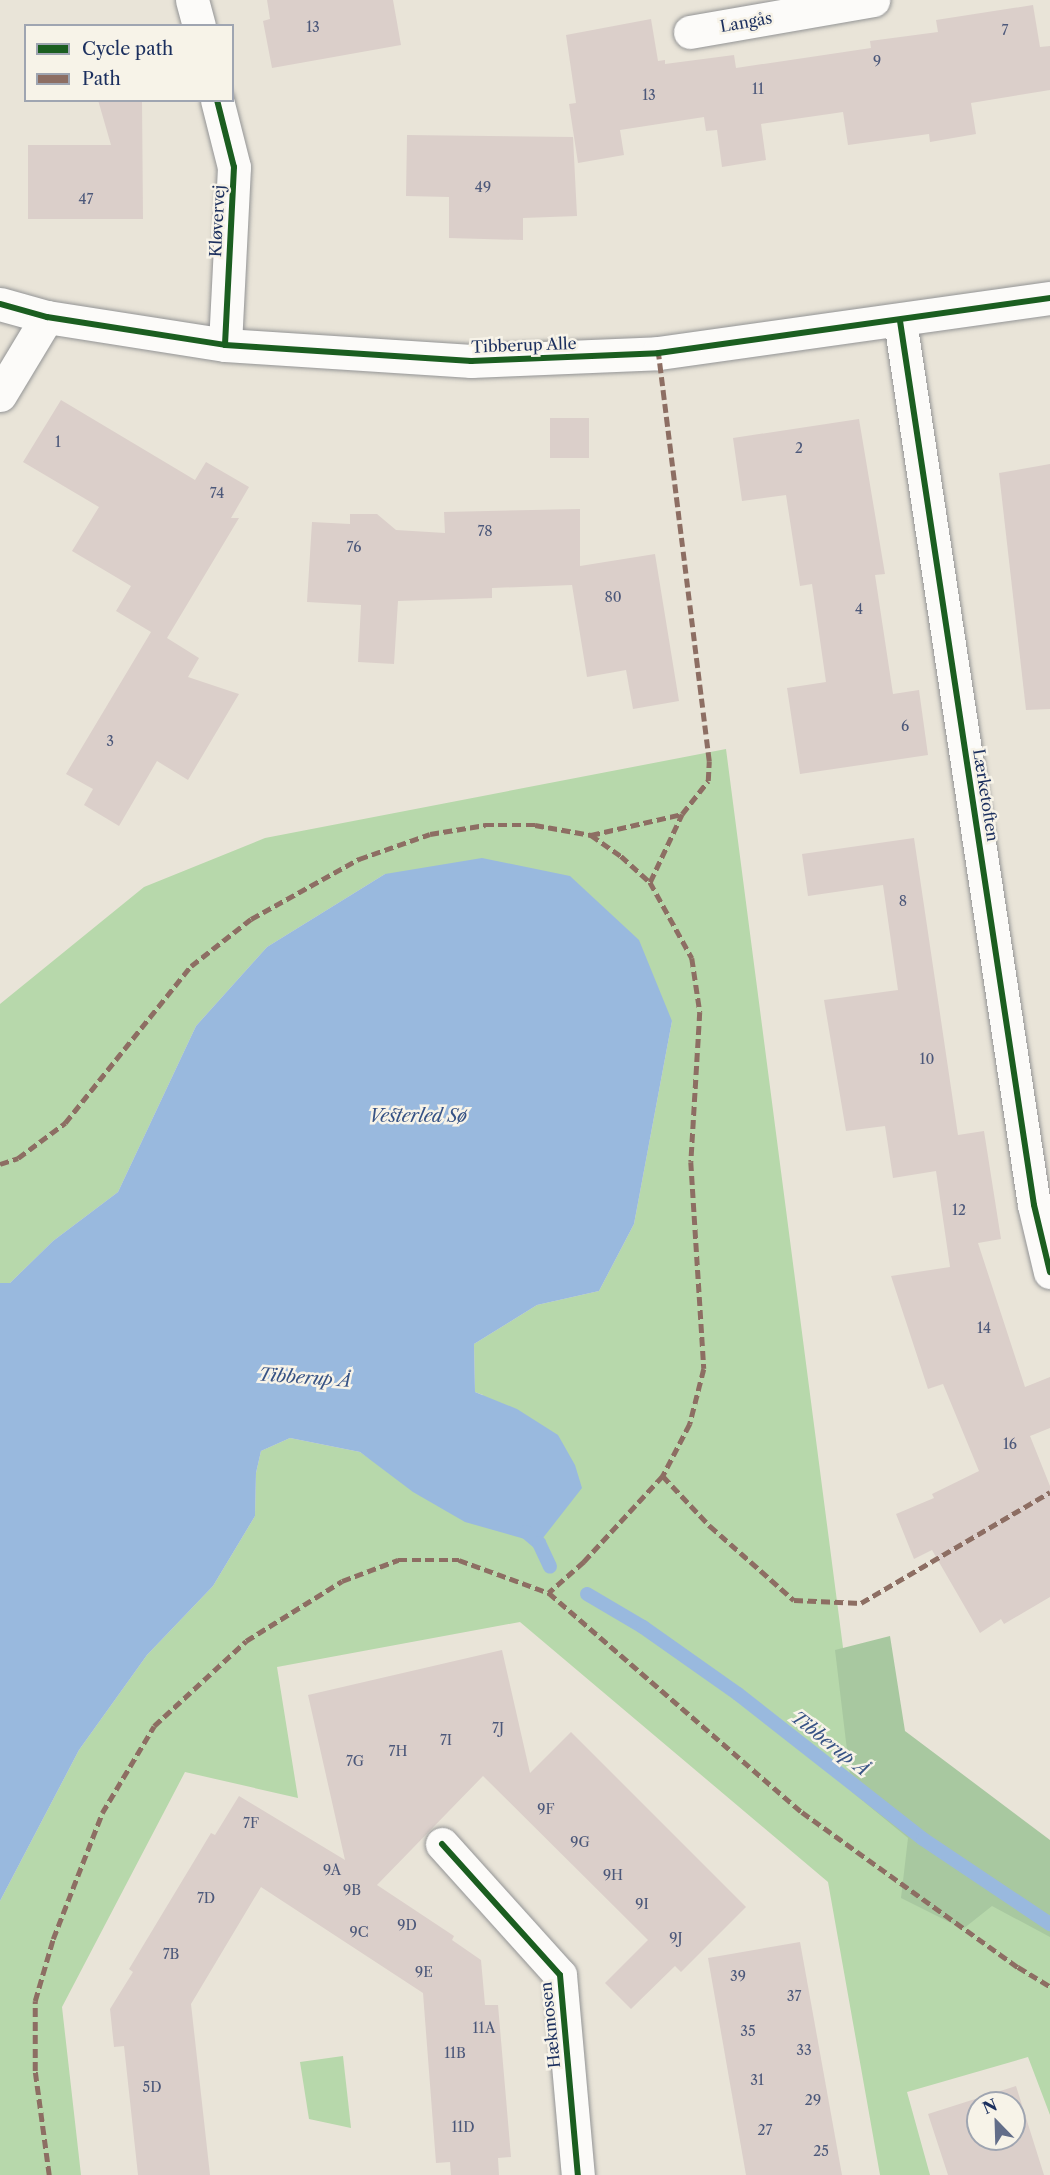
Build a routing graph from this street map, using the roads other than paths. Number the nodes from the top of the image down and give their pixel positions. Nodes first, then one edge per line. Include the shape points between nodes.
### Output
1 (192, 0) edge
2 (873, 0) edge
3 (198, 24) edge
4 (690, 32) dead end
5 (218, 102) edge
6 (1050, 298) edge
7 (0, 304) edge
8 (47, 317) junction
9 (900, 321) junction
10 (225, 345) junction
11 (0, 395) edge
12 (1050, 1272) edge
13 (442, 1844) dead end
14 (579, 2175) edge

1 - 3 street
2 - 4 street, Langås
5 - 10 street, Kløvervej via 234,167
6 - 9 street, Tibberup Alle
7 - 8 street, Tibberup Alle
8 - 10 street, Tibberup Alle
8 - 11 street
9 - 10 street, Tibberup Alle via 658,353 508,360
9 - 12 street, Lærketoften via 1034,1205
13 - 14 street, Hækmosen via 560,1975

